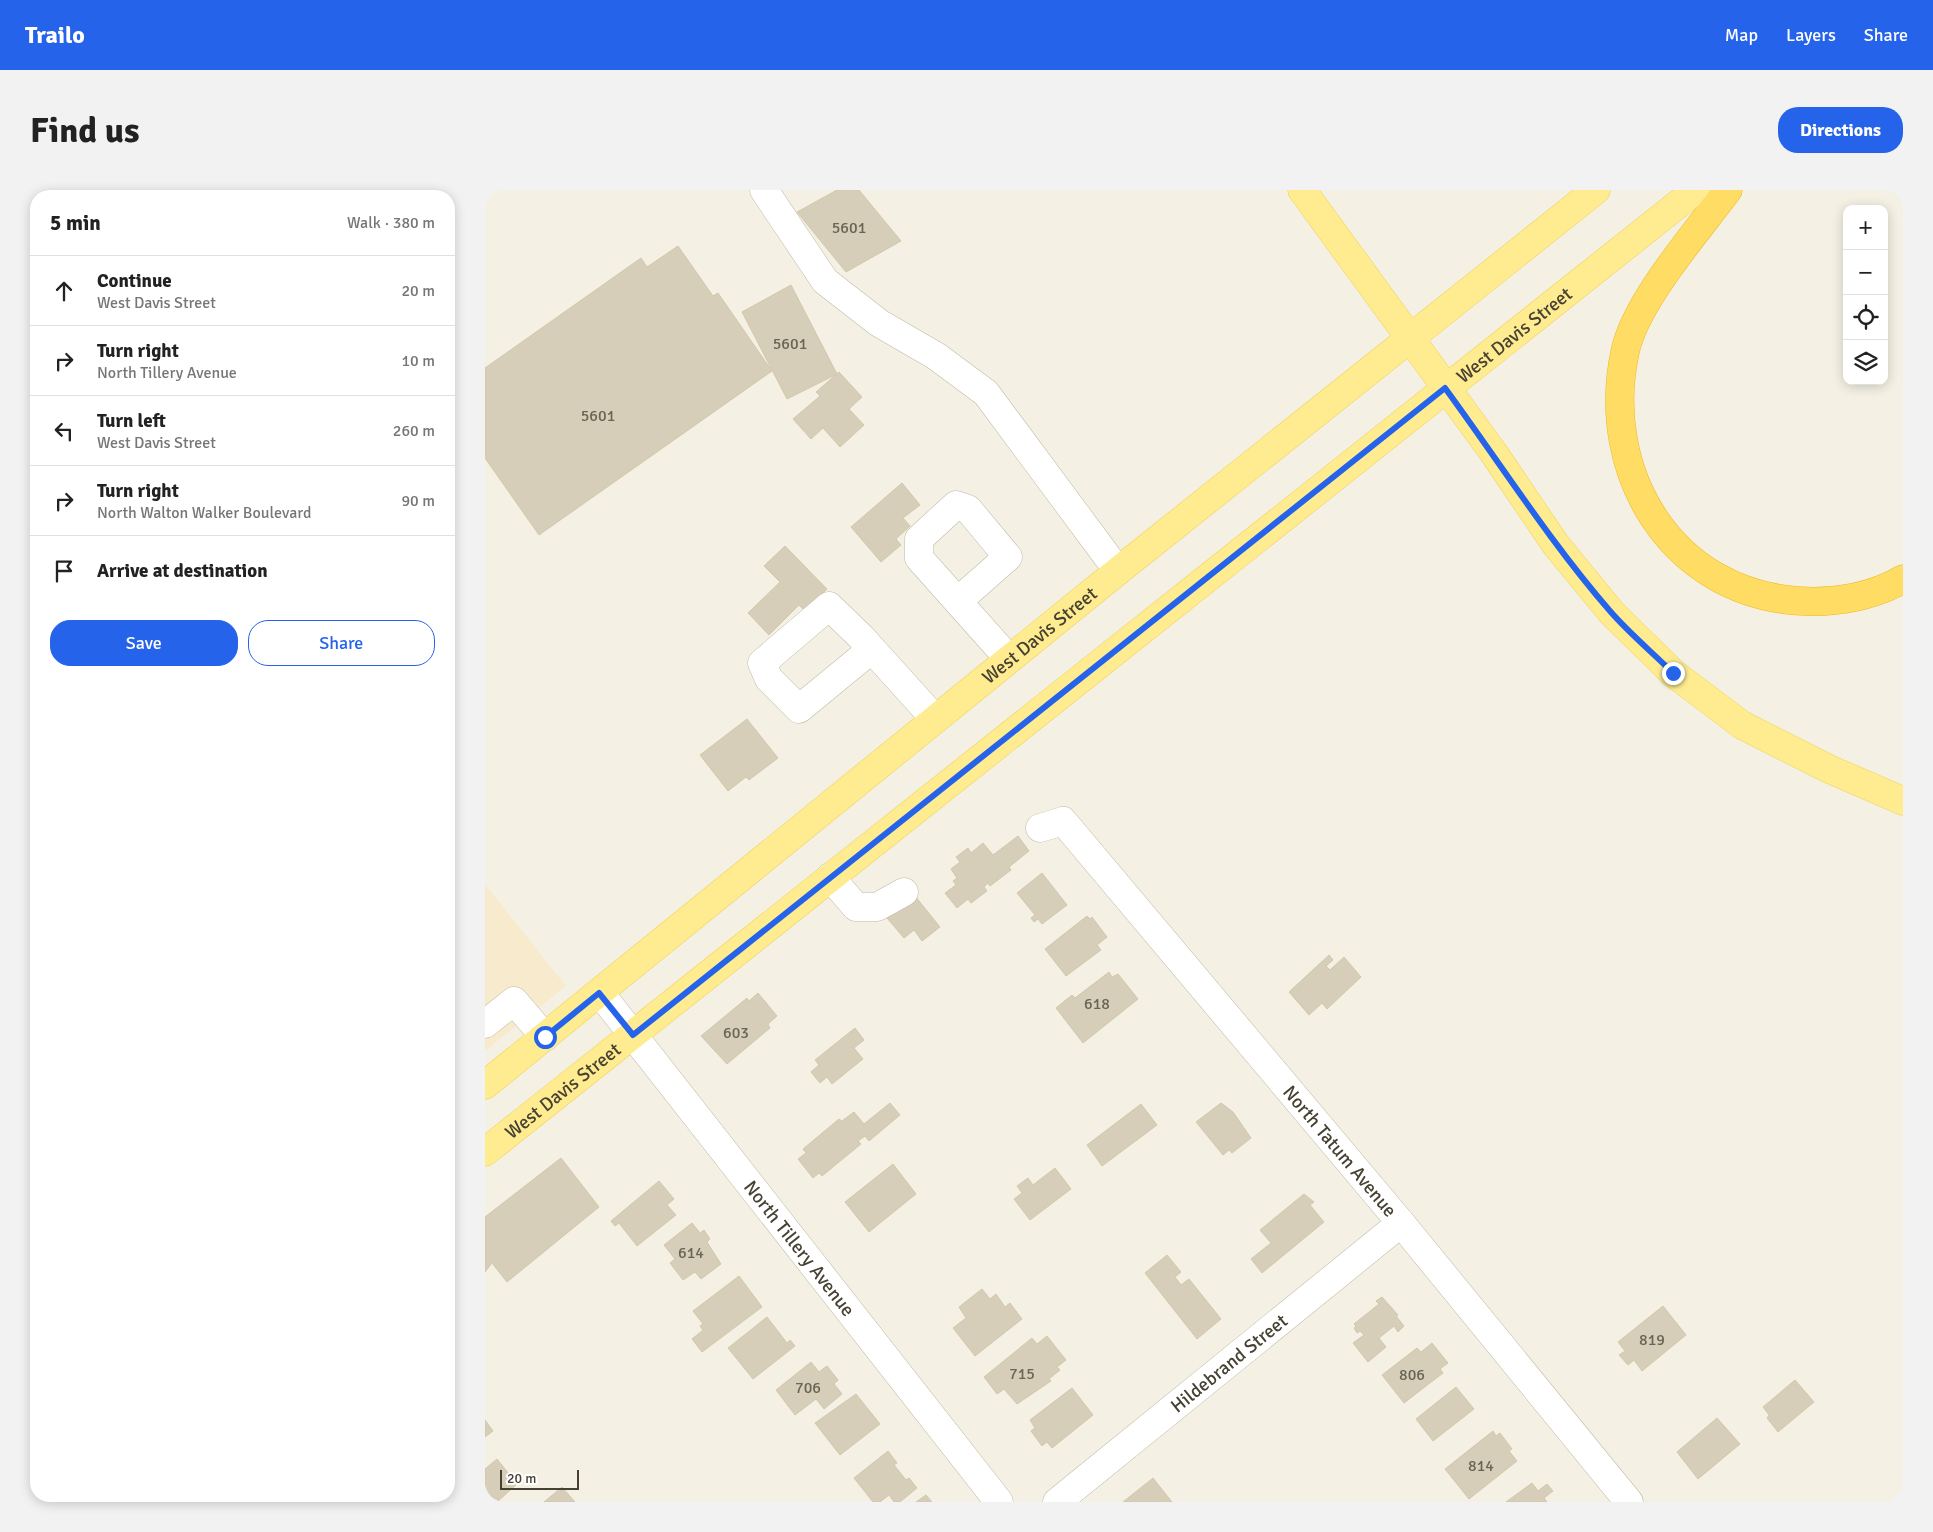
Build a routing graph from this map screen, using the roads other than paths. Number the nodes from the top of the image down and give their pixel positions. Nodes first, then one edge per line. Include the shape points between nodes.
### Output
1 (764, 190) edge
2 (1302, 190) edge
3 (1596, 190) edge
4 (1695, 190) edge
5 (1728, 190) edge
6 (1410, 340) junction
7 (1445, 388) junction
8 (1118, 571) junction
9 (1903, 579) edge
10 (958, 601) dead end
11 (872, 648) dead end
12 (1009, 659) junction
13 (935, 719) junction
14 (1903, 801) edge
15 (1040, 828) dead end
16 (830, 877) junction
17 (904, 892) dead end
18 (599, 993) junction
19 (485, 1024) edge
20 (633, 1035) junction
21 (545, 1037) junction
22 (485, 1085) edge
23 (485, 1152) edge
24 (1401, 1223) junction
25 (999, 1502) edge
26 (1057, 1502) edge
27 (1629, 1502) edge

1 - 8 street via 825,281 879,323 936,356 986,393
2 - 6 main road
3 - 6 main road, West Davis Street
4 - 7 main road, West Davis Street
5 - 9 highway via 1639,314 1625,350 1619,389 1622,427 1630,468 1645,505 1669,540 1699,567 1733,587 1779,600 1815,602 1853,598
6 - 7 main road
6 - 8 main road, West Davis Street
7 - 14 main road via 1556,545 1611,613 1673,673 1743,725 1829,769
7 - 16 main road, West Davis Street
8 - 12 main road, West Davis Street
10 - 12 street
11 - 13 street
12 - 13 main road, West Davis Street
13 - 18 main road, West Davis Street
15 - 24 street, North Tatum Avenue via 1063,821
16 - 17 street via 856,908 877,907
16 - 20 main road, West Davis Street
18 - 20 street, North Tillery Avenue
18 - 21 main road, West Davis Street
19 - 21 street via 514,1002
20 - 23 main road, West Davis Street
20 - 25 street, North Tillery Avenue
21 - 22 main road, West Davis Street
24 - 26 street, Hildebrand Street
24 - 27 street, North Tatum Avenue

